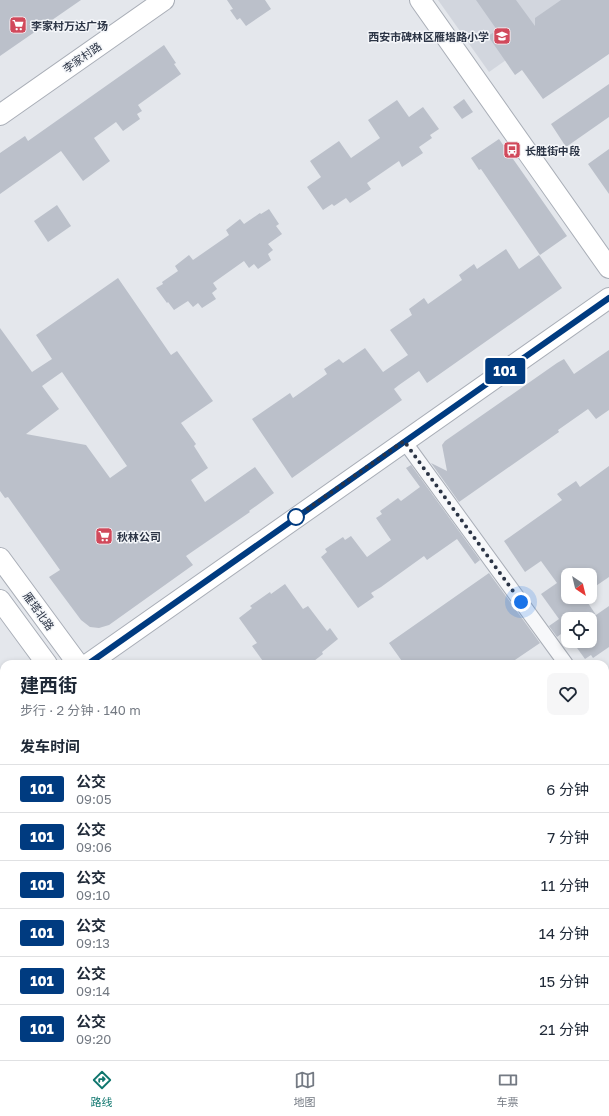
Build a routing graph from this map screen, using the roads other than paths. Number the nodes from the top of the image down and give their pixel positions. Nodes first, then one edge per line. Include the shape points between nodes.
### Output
1 (164, 0) edge
2 (420, 0) edge
3 (0, 115) edge
4 (609, 268) edge
5 (609, 298) edge
6 (404, 441) junction
7 (0, 558) edge
8 (0, 600) edge
9 (44, 660) edge
10 (75, 660) edge
11 (94, 660) edge
12 (563, 660) edge

1 - 3 street, 李家村路
2 - 4 street
5 - 6 street
6 - 11 street
6 - 12 street
7 - 10 street, 雁塔北路
8 - 9 street

